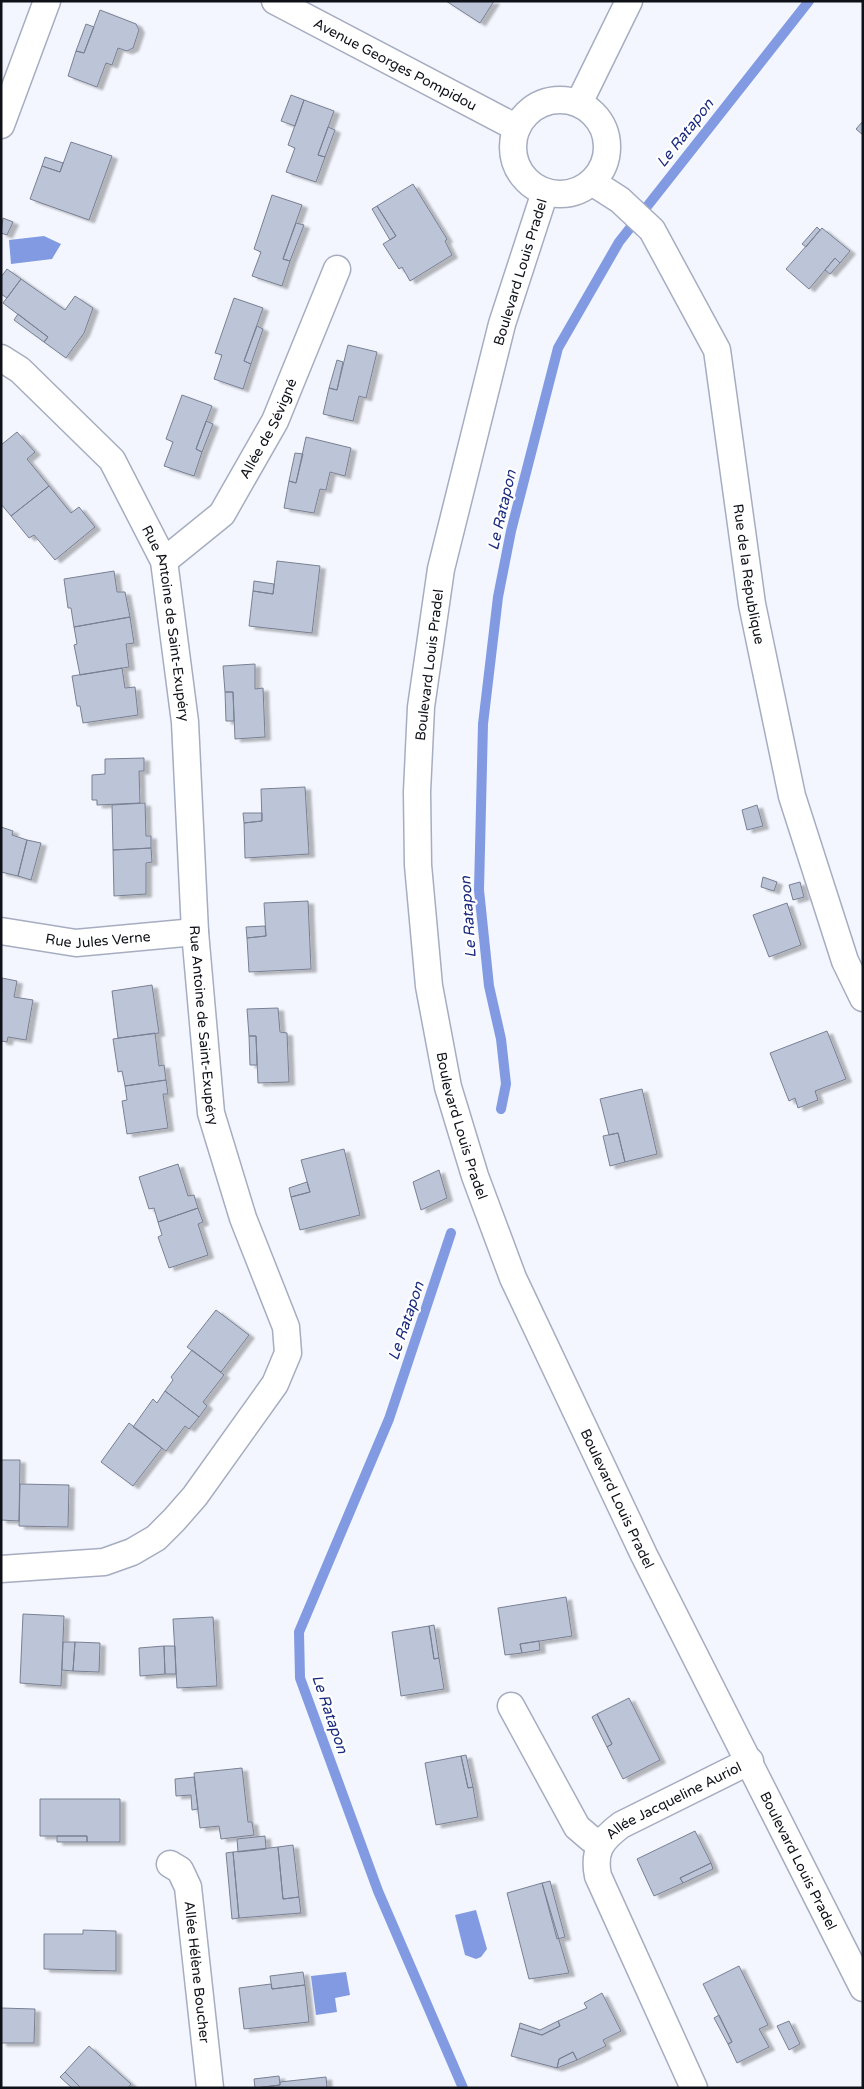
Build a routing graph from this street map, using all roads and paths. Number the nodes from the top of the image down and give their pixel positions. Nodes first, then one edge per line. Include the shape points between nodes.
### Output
1 (47, 1) edge
2 (275, 1) edge
3 (629, 1) edge
4 (579, 103) junction
5 (1, 125) edge
6 (517, 128) junction
7 (592, 182) junction
8 (545, 192) junction
9 (337, 269) dead end
10 (1, 358) edge
11 (164, 561) junction
12 (1, 931) edge
13 (195, 932) junction
14 (863, 998) edge
15 (1, 1569) edge
16 (510, 1706) dead end
17 (750, 1761) junction
18 (602, 1843) junction
19 (170, 1864) dead end
20 (863, 1988) edge
21 (210, 2088) edge
22 (694, 2088) edge

1 - 5 street
2 - 6 street, Avenue Georges Pompidou
3 - 4 street
4 - 6 street via 548,101 534,108
4 - 7 street via 602,124 607,139 607,155
6 - 8 street via 513,148 516,163 523,176
7 - 8 street via 580,190 564,194
7 - 14 street, Rue de la République via 620,200 652,230 717,350 752,604 792,796 845,961
8 - 17 street, Boulevard Louis Pradel via 502,324 439,579 421,707 416,792 418,865 429,986 448,1087 475,1176 513,1278 644,1555
9 - 11 street, Allée de Sévigné via 275,421 222,514
10 - 11 street, Rue Antoine de Saint-Exupéry via 20,370 112,460
11 - 13 street, Rue Antoine de Saint-Exupéry via 185,722
12 - 13 street, Rue Jules Verne via 76,943
13 - 15 street, Rue Antoine de Saint-Exupéry via 211,1113 243,1218 286,1327 288,1353 275,1384 195,1496 156,1538 132,1552 104,1562
16 - 18 street, Allée Jacqueline Auriol via 578,1827 591,1839
17 - 18 street, Allée Jacqueline Auriol via 621,1825
17 - 20 street, Boulevard Louis Pradel
18 - 22 street, Allée Jacqueline Auriol via 596,1863 598,1876
19 - 21 street, Allée Hélène Boucher via 180,1870 188,1887

